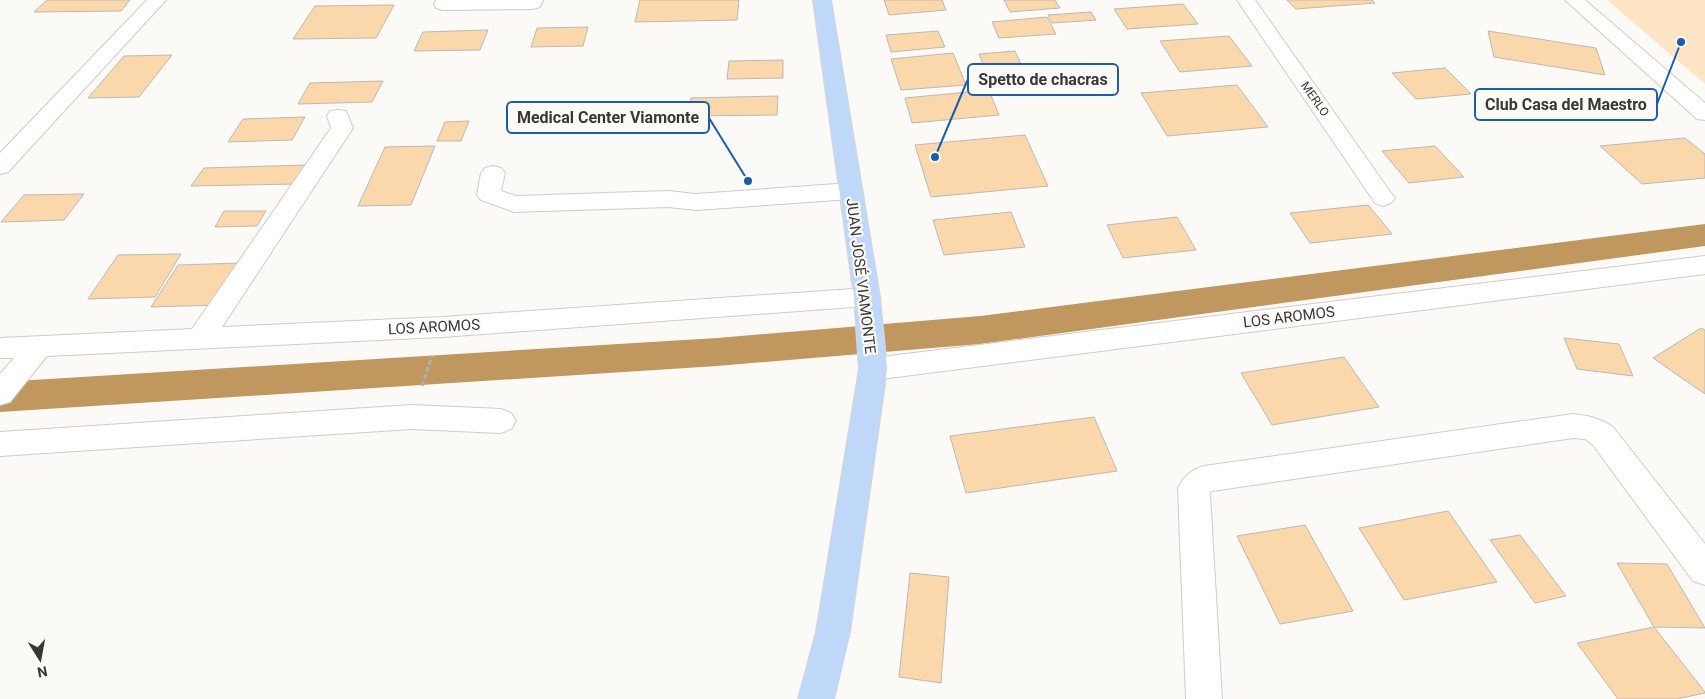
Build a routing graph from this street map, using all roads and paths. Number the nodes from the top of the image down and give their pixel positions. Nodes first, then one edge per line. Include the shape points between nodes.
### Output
1 (157, 0) edge
2 (534, 0) edge
3 (822, 0) edge
4 (1246, 0) edge
5 (1574, 0) edge
6 (443, 4) dead end
7 (1705, 114) edge
8 (338, 116) dead end
9 (0, 168) edge
10 (493, 173) dead end
11 (851, 191) junction
12 (1383, 198) dead end
13 (1705, 265) edge
14 (867, 297) junction
15 (442, 327) junction
16 (199, 340) junction
17 (40, 346) junction
18 (0, 348) edge
19 (873, 368) junction
20 (0, 394) edge
21 (412, 417) junction
22 (501, 421) dead end
23 (0, 444) edge
24 (1705, 570) edge
25 (816, 699) edge
26 (1204, 699) edge

1 - 9 street
2 - 6 street via 533,3
3 - 11 main road, JUAN JOSÉ VIAMONTE
4 - 12 street, MERLO
5 - 7 street
8 - 16 street via 342,128
10 - 11 street via 489,196 514,204 668,198 696,202
11 - 14 main road, JUAN JOSÉ VIAMONTE
13 - 19 street, LOS AROMOS
14 - 15 street, LOS AROMOS
14 - 19 main road, JUAN JOSÉ VIAMONTE
15 - 16 street, LOS AROMOS
15 - 21 path
16 - 17 street, LOS AROMOS
17 - 18 street, LOS AROMOS
17 - 20 street
19 - 25 main road, JUAN JOSÉ VIAMONTE via 834,632
21 - 22 street
21 - 23 street
24 - 26 street via 1603,436 1592,428 1573,426 1204,479 1194,488

